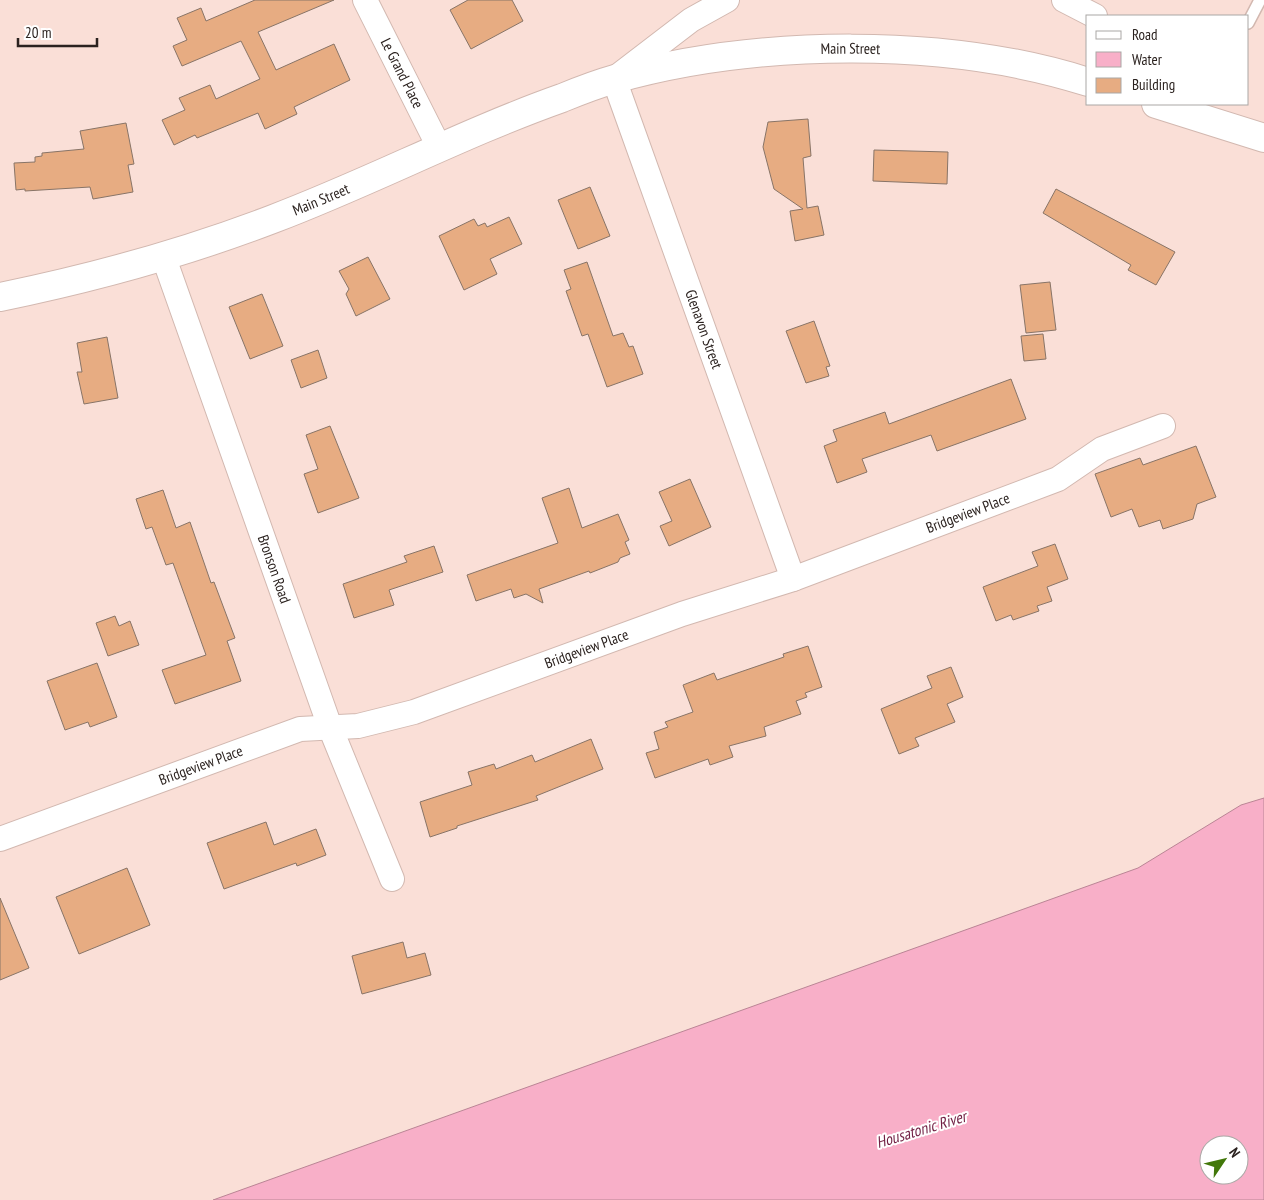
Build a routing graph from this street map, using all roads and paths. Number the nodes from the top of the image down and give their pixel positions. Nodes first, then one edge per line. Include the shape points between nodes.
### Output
1 (365, 0) edge
2 (727, 0) edge
3 (1064, 0) edge
4 (1260, 0) edge
5 (1093, 15) edge
6 (1249, 21) edge
7 (614, 79) junction
8 (1086, 82) edge
9 (1162, 105) edge
10 (1206, 112) edge
11 (1264, 138) edge
12 (439, 147) junction
13 (164, 258) junction
14 (7, 291) edge
15 (1163, 426) dead end
16 (793, 579) junction
17 (330, 727) junction
18 (0, 840) edge
19 (392, 879) dead end

1 - 12 street, Le Grand Place
2 - 7 street, Main Street via 691,20
3 - 5 street
4 - 6 lane
7 - 8 main road, Main Street via 740,55 877,48 972,57
7 - 12 main road, Main Street via 517,114
7 - 16 street, Glenavon Street
9 - 10 main road
10 - 11 main road
12 - 13 main road, Main Street via 276,218
13 - 14 main road, Main Street
13 - 17 street, Bronson Road
15 - 16 street, Bridgeview Place via 1102,449 1058,479
16 - 17 street, Bridgeview Place via 682,614 414,712 358,726
17 - 18 street, Bridgeview Place via 300,729
17 - 19 street, Bronson Road

